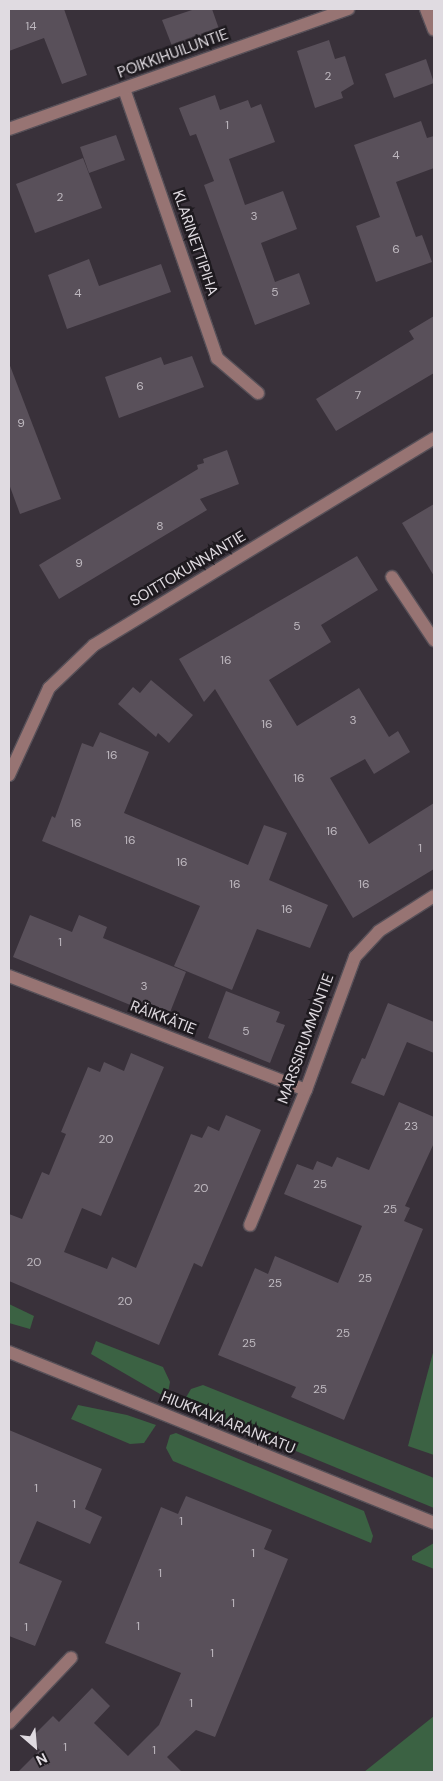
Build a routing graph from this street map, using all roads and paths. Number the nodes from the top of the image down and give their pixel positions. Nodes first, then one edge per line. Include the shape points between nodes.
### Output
1 (348, 9) edge
2 (426, 9) edge
3 (434, 30) edge
4 (124, 89) junction
5 (9, 129) edge
6 (258, 393) dead end
7 (434, 438) edge
8 (392, 577) dead end
9 (434, 640) edge
10 (9, 775) edge
11 (434, 896) edge
12 (9, 976) edge
13 (306, 1090) junction
14 (250, 1225) dead end
15 (9, 1352) edge
16 (434, 1523) edge
17 (71, 1658) dead end
18 (9, 1723) edge

1 - 4 street, POIKKIHUILUNTIE
2 - 3 street
4 - 5 street, POIKKIHUILUNTIE
4 - 6 street, KLARINETTIPIHA via 217,358
7 - 10 street, SOITTOKUNNANTIE via 94,645 49,688
8 - 9 street
11 - 13 street, MARSSIRUMMUNTIE via 379,931 355,957
12 - 13 street, RÄIKKÄTIE
13 - 14 street, MARSSIRUMMUNTIE
15 - 16 street, HIUKKAVAARANKATU
17 - 18 street

